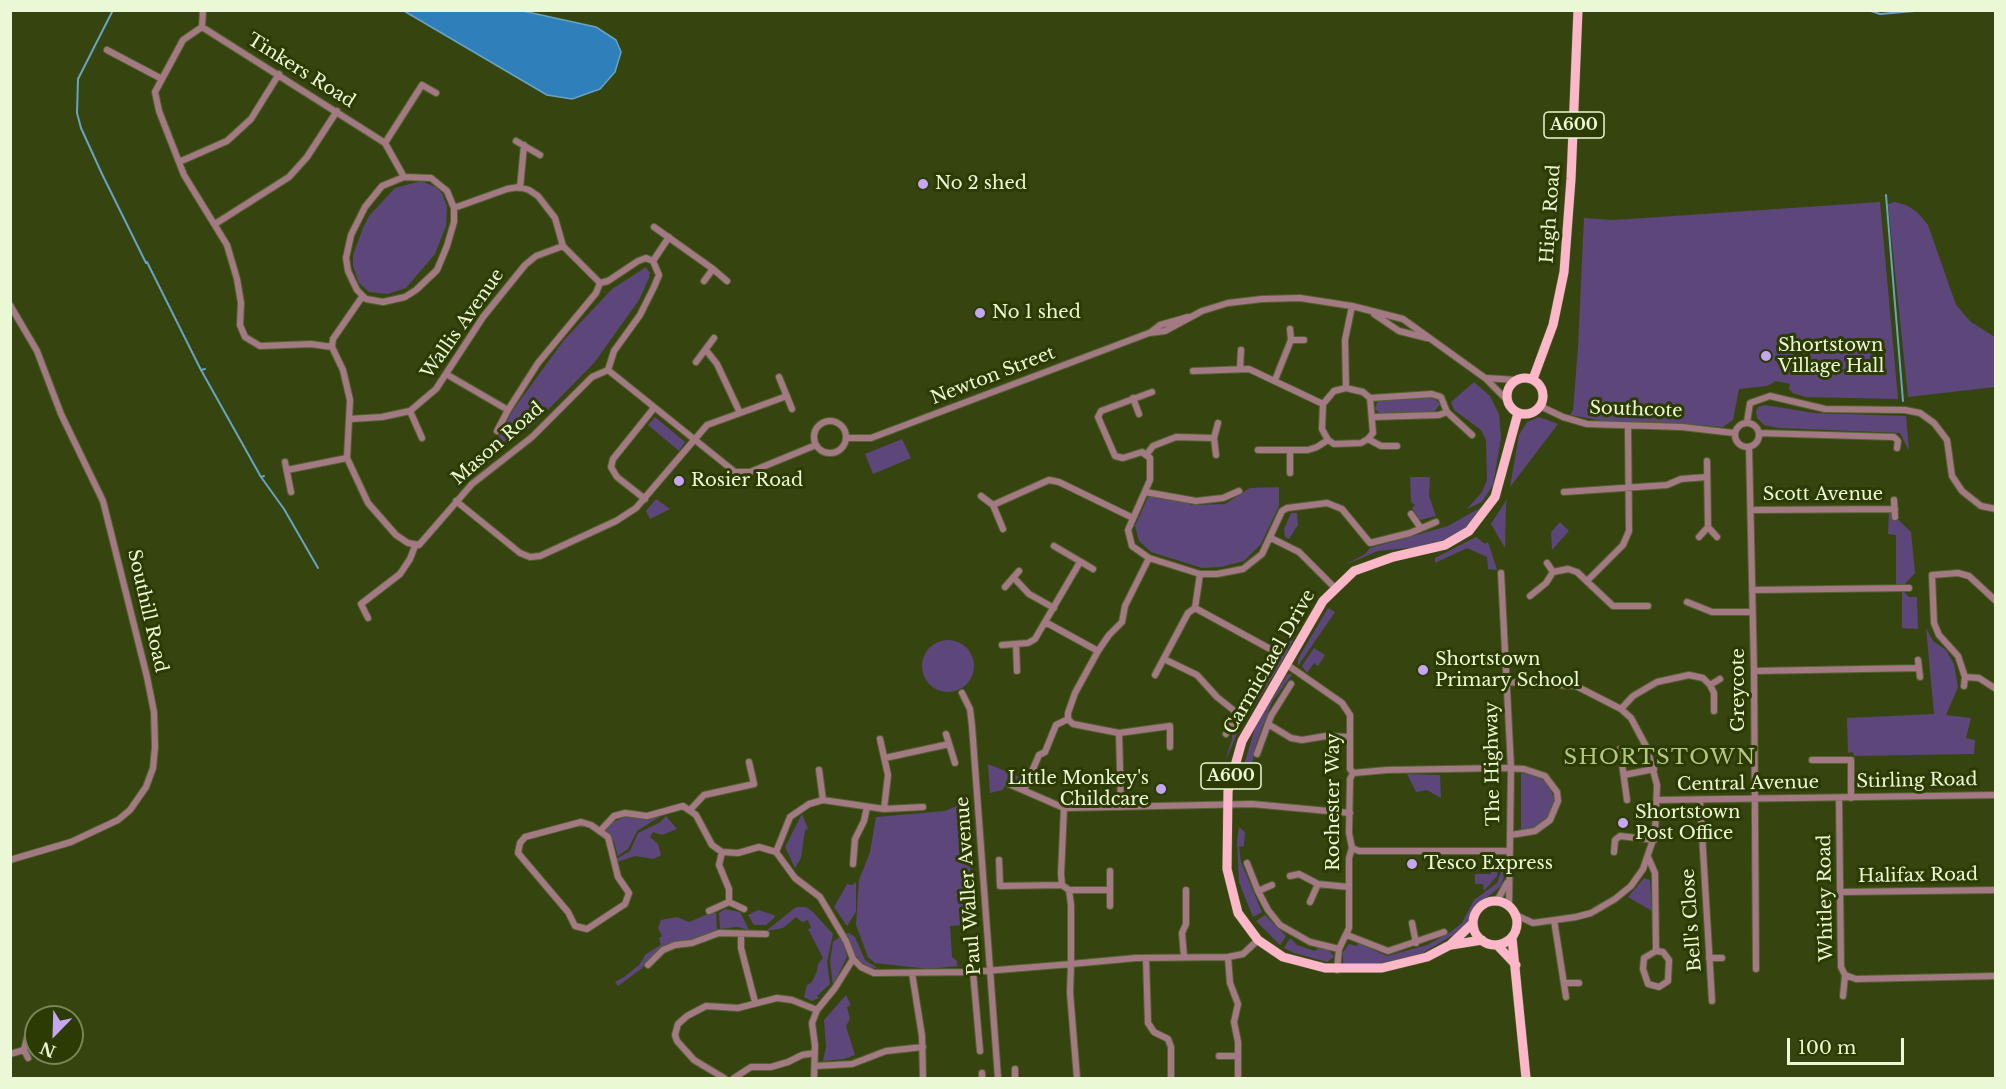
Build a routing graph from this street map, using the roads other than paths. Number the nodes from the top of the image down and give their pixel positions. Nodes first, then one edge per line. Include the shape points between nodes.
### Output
1 (203, 10) edge
2 (1578, 10) edge
3 (202, 27) junction
4 (107, 50) dead end
5 (279, 74) junction
6 (162, 80) junction
7 (436, 93) dead end
8 (337, 111) junction
9 (516, 141) dead end
10 (385, 143) junction
11 (524, 146) junction
12 (540, 155) dead end
13 (179, 162) junction
14 (404, 177) junction
15 (520, 188) junction
16 (454, 208) junction
17 (215, 224) junction
18 (654, 227) dead end
19 (669, 237) junction
20 (563, 246) junction
21 (653, 261) junction
22 (713, 269) junction
23 (704, 281) dead end
24 (728, 281) dead end
25 (600, 283) junction
26 (362, 297) junction
27 (10, 305) edge
28 (1352, 306) junction
29 (1372, 313) junction
30 (1290, 329) dead end
31 (714, 338) dead end
32 (1430, 339) junction
33 (1291, 340) junction
34 (1304, 340) dead end
35 (332, 347) junction
36 (706, 350) junction
37 (1241, 350) dead end
38 (696, 362) dead end
39 (1240, 369) junction
40 (608, 370) junction
41 (1193, 371) dead end
42 (446, 374) junction
43 (779, 377) dead end
44 (1485, 378) junction
45 (1275, 380) junction
46 (1516, 380) junction
47 (1533, 380) junction
48 (1346, 388) junction
49 (1152, 392) dead end
50 (787, 396) junction
51 (1133, 398) junction
52 (1370, 398) junction
53 (1507, 400) junction
54 (1323, 404) junction
55 (1540, 406) junction
56 (654, 408) junction
57 (792, 409) dead end
58 (508, 410) junction
59 (410, 411) junction
60 (1447, 412) junction
61 (740, 413) junction
62 (1518, 413) junction
63 (1139, 414) dead end
64 (1373, 417) junction
65 (350, 419) junction
66 (1747, 422) junction
67 (1218, 423) dead end
68 (1628, 427) junction
69 (497, 431) dead end
70 (1734, 433) junction
71 (1759, 433) junction
72 (1472, 435) dead end
73 (422, 438) dead end
74 (846, 438) junction
75 (1214, 438) junction
76 (1368, 439) junction
77 (694, 440) junction
78 (1328, 440) junction
79 (816, 445) junction
80 (1397, 446) dead end
81 (1749, 447) junction
82 (1898, 448) dead end
83 (1258, 450) dead end
84 (1290, 450) junction
85 (1147, 454) junction
86 (1216, 455) dead end
87 (347, 458) junction
88 (1707, 461) dead end
89 (285, 462) dead end
90 (287, 471) junction
91 (1290, 473) dead end
92 (1707, 477) junction
93 (1630, 486) junction
94 (1239, 491) dead end
95 (291, 492) dead end
96 (1145, 492) junction
97 (1564, 492) dead end
98 (981, 496) dead end
99 (645, 499) junction
100 (1894, 500) dead end
101 (456, 501) junction
102 (993, 506) junction
103 (1895, 509) junction
104 (1995, 509) edge
105 (1752, 510) junction
106 (1411, 514) dead end
107 (1131, 517) junction
108 (1895, 517) dead end
109 (1436, 522) dead end
110 (1420, 527) junction
111 (1708, 527) junction
112 (1003, 529) dead end
113 (1699, 537) dead end
114 (1717, 537) dead end
115 (1271, 538) junction
116 (415, 546) junction
117 (1054, 546) dead end
118 (1149, 558) junction
119 (1080, 562) junction
120 (1547, 563) dead end
121 (1093, 569) dead end
122 (1018, 571) dead end
123 (1553, 572) junction
124 (1501, 573) dead end
125 (1200, 574) junction
126 (1014, 578) junction
127 (1587, 581) junction
128 (1005, 587) dead end
129 (1334, 587) junction
130 (1909, 588) dead end
131 (1752, 590) junction
132 (1530, 596) dead end
133 (1995, 601) edge
134 (1687, 602) dead end
135 (1648, 606) dead end
136 (1054, 608) junction
137 (1195, 608) junction
138 (1752, 612) junction
139 (368, 618) dead end
140 (1047, 623) junction
141 (1016, 644) junction
142 (1002, 645) dead end
143 (1098, 651) junction
144 (1164, 659) junction
145 (1918, 660) dead end
146 (1287, 664) junction
147 (1919, 668) junction
148 (1017, 671) dead end
149 (1754, 671) junction
150 (1155, 675) dead end
151 (1920, 677) dead end
152 (1965, 677) junction
153 (1720, 679) dead end
154 (1507, 682) junction
155 (1291, 684) dead end
156 (1710, 685) junction
157 (1964, 686) dead end
158 (1995, 689) edge
159 (963, 693) dead end
160 (1621, 710) junction
161 (1714, 711) dead end
162 (1237, 713) junction
163 (1068, 719) junction
164 (1268, 724) junction
165 (1119, 733) junction
166 (946, 734) dead end
167 (1226, 734) dead end
168 (1350, 737) junction
169 (880, 739) dead end
170 (949, 744) junction
171 (1170, 747) dead end
172 (1620, 749) dead end
173 (1257, 754) dead end
174 (885, 758) junction
175 (1812, 760) dead end
176 (749, 762) dead end
177 (955, 763) dead end
178 (1511, 768) junction
179 (1654, 769) junction
180 (819, 770) dead end
181 (1353, 773) junction
182 (1624, 775) junction
183 (1009, 784) dead end
184 (1024, 790) junction
185 (1995, 795) edge
186 (1839, 798) junction
187 (1851, 798) junction
188 (1755, 799) junction
189 (823, 800) junction
190 (1627, 800) dead end
191 (1657, 800) junction
192 (1700, 800) junction
193 (1227, 804) junction
194 (867, 807) junction
195 (923, 807) dead end
196 (1121, 807) junction
197 (884, 808) junction
198 (1064, 808) junction
199 (690, 810) junction
200 (1350, 813) junction
201 (600, 831) junction
202 (1511, 835) junction
203 (1654, 840) junction
204 (1352, 848) junction
205 (1510, 851) junction
206 (723, 852) junction
207 (776, 852) junction
208 (1614, 852) dead end
209 (1648, 857) junction
210 (10, 860) edge
211 (999, 860) dead end
212 (1248, 863) dead end
213 (853, 864) dead end
214 (1110, 871) dead end
215 (1290, 876) dead end
216 (1508, 882) junction
217 (1318, 884) junction
218 (1062, 885) junction
219 (1272, 885) dead end
220 (1349, 887) junction
221 (1069, 890) junction
222 (1110, 890) junction
223 (1186, 890) dead end
224 (1995, 890) edge
225 (1258, 891) junction
226 (1840, 892) junction
227 (1497, 901) junction
228 (729, 902) junction
229 (1310, 902) dead end
230 (1110, 906) dead end
231 (1509, 906) junction
232 (744, 909) dead end
233 (709, 911) dead end
234 (1516, 915) junction
235 (1554, 920) junction
236 (1473, 923) junction
237 (1412, 924) dead end
238 (1444, 932) dead end
239 (741, 934) junction
240 (766, 934) dead end
241 (1347, 935) junction
242 (1512, 938) junction
243 (1258, 940) junction
244 (1482, 940) junction
245 (1416, 943) junction
246 (1450, 945) junction
247 (1497, 945) junction
248 (1339, 949) junction
249 (1656, 951) junction
250 (1184, 957) junction
251 (1228, 957) junction
252 (1146, 958) junction
253 (1709, 958) junction
254 (1722, 958) dead end
255 (853, 959) junction
256 (1071, 964) junction
257 (648, 965) dead end
258 (1516, 965) junction
259 (1756, 969) dead end
260 (1337, 970) junction
261 (990, 971) junction
262 (973, 972) junction
263 (912, 973) junction
264 (1845, 975) junction
265 (1995, 976) edge
266 (1565, 983) junction
267 (1579, 983) dead end
268 (1843, 996) dead end
269 (1566, 997) dead end
270 (1712, 1001) dead end
271 (755, 1002) junction
272 (817, 1010) junction
273 (923, 1047) junction
274 (24, 1050) edge
275 (980, 1051) dead end
276 (815, 1053) junction
277 (10, 1054) edge
278 (1219, 1056) dead end
279 (1238, 1056) junction
280 (815, 1066) junction
281 (1015, 1069) dead end
282 (1238, 1076) dead end
283 (724, 1078) edge
284 (734, 1078) edge
285 (814, 1078) edge
286 (923, 1078) edge
287 (998, 1078) edge
288 (1016, 1078) edge
289 (1077, 1078) edge
290 (1171, 1078) edge
291 (1526, 1078) edge

1 - 3 street
2 - 47 main road, High Road / A600 via 1564,272 1553,325
3 - 5 street, Tinkers Road
3 - 6 street via 183,40
4 - 6 street
5 - 8 street, Tinkers Road
5 - 13 street via 251,119 227,141
6 - 13 street via 155,92
7 - 10 street via 422,85
8 - 10 street, Tinkers Road
8 - 17 street via 289,177
9 - 11 street
10 - 14 street, Tinkers Road
11 - 12 street
11 - 15 street
13 - 17 street
14 - 16 street via 430,178 447,190
14 - 26 street via 382,186 365,207 351,235 346,258 348,270
15 - 16 street
15 - 20 street via 529,190 547,206
16 - 26 street via 447,246 436,270 416,290 383,302
17 - 35 street via 227,245 237,279 240,325 245,337 260,346
18 - 19 street
19 - 21 street
19 - 22 street
20 - 25 street
20 - 42 street, Wallis Avenue via 536,256 525,265 483,317
21 - 25 street via 638,261
21 - 40 street via 659,275 640,315 614,351
22 - 23 street
22 - 24 street
25 - 58 street via 538,363
26 - 35 street via 333,339
27 - 210 street, Southill Road via 37,351 61,414 103,501 147,677 155,747 146,787 118,820 71,842
28 - 29 street, Newton Street
28 - 48 street via 1345,340
28 - 74 street, Newton Street via 1300,298 1228,303 1160,325 1149,333 872,438
29 - 32 street, Newton Street via 1399,331
29 - 32 street, Newton Street via 1403,319
30 - 33 street
31 - 36 street
32 - 44 street, Newton Street
33 - 34 street
33 - 45 street
35 - 65 street via 348,386
36 - 38 street
36 - 61 street via 717,364
37 - 39 street
39 - 41 street
39 - 45 street
40 - 56 street
40 - 101 street, Mason Road via 592,377 532,437
42 - 58 street
42 - 59 street, Wallis Avenue via 436,389
43 - 50 street
44 - 46 street
44 - 53 street, Newton Street
45 - 54 street
46 - 47 main road
46 - 53 main road via 1508,389
47 - 55 main road via 1543,394
48 - 52 street
48 - 54 street via 1334,391
49 - 51 street
50 - 57 street
50 - 61 street
51 - 63 street
51 - 85 street via 1101,411 1099,422 1115,456
52 - 60 street via 1432,394 1441,397
52 - 64 street
53 - 62 main road
54 - 78 street via 1322,429
55 - 62 main road via 1528,414
55 - 68 street, Southcote via 1572,421
56 - 77 street
56 - 99 street via 611,466 617,477
58 - 69 street
59 - 65 street, Wallis Avenue
59 - 73 street
60 - 64 street
60 - 72 street
61 - 77 street via 707,425
62 - 129 main road, Carmichael Drive / A600 via 1495,497 1482,516 1457,539 1368,565 1347,574
64 - 76 street via 1373,433
65 - 87 street
66 - 70 street
66 - 71 street
66 - 104 street via 1750,403 1770,396 1825,409 1920,413 1947,440 1952,477 1962,491 1981,506
67 - 75 street
68 - 70 street, Southcote via 1682,427
68 - 93 street
70 - 81 street via 1738,443
71 - 81 street via 1756,443
71 - 82 street via 1894,437
74 - 79 street via 843,447 834,453 824,452
74 - 79 street via 840,424 825,422 817,429
75 - 85 street via 1176,437 1153,446
75 - 86 street
76 - 78 street via 1334,444
76 - 80 street via 1381,447
77 - 79 street via 742,474
77 - 99 street
78 - 84 street via 1317,447
81 - 105 street, Greycote
83 - 84 street
84 - 91 street
85 - 96 street via 1152,474
87 - 90 street
87 - 116 street via 380,519 396,536
88 - 92 street
89 - 90 street
90 - 95 street
92 - 93 street via 1681,479 1667,485
92 - 111 street
93 - 97 street
93 - 127 street via 1631,523 1627,539
94 - 96 street via 1223,498 1197,501
96 - 107 street
98 - 102 street
99 - 101 street via 616,521 560,549 530,557 510,546
100 - 103 street
101 - 116 street, Mason Road via 423,542
102 - 107 street via 1048,480
102 - 112 street
103 - 105 street, Scott Avenue
103 - 108 street
105 - 131 street, Greycote
106 - 110 street
107 - 118 street via 1129,538 1138,552
109 - 110 street
110 - 115 street via 1370,543 1342,509 1327,503 1282,511
111 - 113 street
111 - 114 street
115 - 125 street via 1262,554 1243,568
115 - 129 street via 1299,552
116 - 139 street, Mason Road via 400,574 361,604
117 - 119 street
118 - 125 street
118 - 143 street via 1125,606 1122,622
119 - 121 street
119 - 136 street
120 - 123 street
122 - 126 street
123 - 127 street via 1573,570
123 - 132 street via 1546,584
124 - 154 street, The Highway
125 - 137 street
126 - 128 street
126 - 136 street via 1029,594
127 - 135 street via 1613,606
129 - 146 main road, Carmichael Drive / A600
130 - 131 street
131 - 138 street, Greycote
133 - 152 street via 1969,576 1932,575 1934,623 1958,656
134 - 138 street via 1712,612
136 - 140 street
137 - 144 street via 1188,613
137 - 162 street, Carmichael Drive via 1272,650 1272,657
138 - 149 street, Greycote
140 - 141 street via 1035,639
140 - 143 street
141 - 142 street
141 - 148 street
143 - 163 street via 1075,693
144 - 150 street
144 - 162 street via 1197,675
145 - 147 street
146 - 168 street, Rochester Way via 1348,709
146 - 193 main road, Carmichael Drive / A600 via 1242,741 1232,770
147 - 149 street
147 - 151 street
149 - 188 street, Greycote
152 - 157 street
152 - 158 street via 1979,678
153 - 156 street
154 - 160 street via 1576,686
154 - 178 street, The Highway
155 - 164 street
156 - 160 street via 1697,676 1675,676 1645,688
156 - 161 street
159 - 261 street, Paul Waller Avenue via 972,726
160 - 179 street via 1639,732
162 - 167 street, Carmichael Drive
163 - 165 street via 1073,724
163 - 184 street via 1056,725
164 - 168 street via 1302,741
164 - 173 street
165 - 171 street via 1170,726
165 - 196 street
166 - 170 street
168 - 181 street, Rochester Way
169 - 174 street
170 - 174 street
170 - 177 street
172 - 182 street
174 - 197 street via 888,775
175 - 187 street via 1851,760
176 - 199 street via 754,784 704,795
178 - 181 street
178 - 202 street, The Highway
178 - 202 street via 1545,776 1557,792 1558,801 1544,827
179 - 182 street
179 - 191 street
180 - 189 street
181 - 200 street, Rochester Way
182 - 190 street
183 - 184 street
184 - 198 street
185 - 187 street, Stirling Road
186 - 187 street, Stirling Road
186 - 188 street, Central Avenue
186 - 226 street, Whitley Road
188 - 192 street, Central Avenue
188 - 259 street, Greycote
189 - 194 street
189 - 207 street via 790,817
191 - 192 street, Central Avenue
191 - 203 street
192 - 253 street, Bell's Close
193 - 196 street
193 - 200 street
193 - 243 main road, Carmichael Drive / A600 via 1229,879 1238,913
194 - 197 street
194 - 213 street via 855,838
195 - 197 street
196 - 198 street
198 - 218 street
199 - 201 street via 683,806 647,816 625,813 614,816
199 - 206 street via 712,845
200 - 204 street, Rochester Way
201 - 201 street via 581,822 525,837 520,843 518,853 524,862 539,875 580,929 592,928 628,899 608,837
202 - 205 street, The Highway
203 - 208 street via 1620,836 1615,840
203 - 209 street
204 - 205 street
204 - 220 street, Rochester Way
205 - 216 street, The Highway
206 - 207 street via 738,853 759,847
206 - 228 street via 719,865 729,889
207 - 255 street via 795,878 820,897
209 - 235 street via 1637,880 1615,899 1591,912
209 - 249 street via 1655,873
211 - 218 street via 1000,886
212 - 225 street
214 - 222 street
215 - 217 street via 1299,874
216 - 227 street, The Highway
216 - 231 street, The Highway
217 - 220 street
217 - 229 street
218 - 221 street
219 - 225 street
220 - 241 street, Rochester Way
221 - 222 street
221 - 256 street
222 - 230 street
223 - 250 street
224 - 226 street, Halifax Road
225 - 248 street via 1268,910 1290,933
226 - 264 street, Whitley Road via 1841,967
227 - 231 main road
227 - 236 main road via 1483,905
228 - 232 street
228 - 233 street
231 - 234 main road
234 - 235 street via 1533,923
234 - 242 main road via 1517,928
235 - 266 street
236 - 244 main road
236 - 246 main road, Carmichael Drive / A600
237 - 245 street
238 - 245 street
239 - 240 street
239 - 257 street via 719,933 675,945 663,950
239 - 271 street
241 - 245 street via 1388,951
241 - 248 street, Rochester Way
242 - 247 main road
242 - 258 main road
243 - 251 street via 1243,954
243 - 260 main road, Carmichael Drive / A600 via 1294,962
244 - 246 main road, Carmichael Drive / A600
244 - 247 main road
246 - 260 main road, Carmichael Drive / A600 via 1404,964
247 - 258 main road
248 - 260 street, Rochester Way
249 - 249 street via 1670,960 1668,981 1659,987 1645,980 1643,969 1644,958
250 - 251 street
250 - 252 street
251 - 279 street via 1230,982 1238,1004 1234,1022
252 - 256 street
252 - 290 street via 1148,1023 1171,1047
253 - 254 street
253 - 270 street, Bell's Close
255 - 263 street via 874,972
255 - 272 street
256 - 261 street
256 - 289 street
258 - 291 main road
261 - 262 street
261 - 287 street, Paul Waller Avenue
262 - 263 street
262 - 275 street
263 - 273 street
264 - 265 street via 1856,979
264 - 268 street, Whitley Road
266 - 267 street
266 - 269 street
271 - 272 street via 777,998
271 - 283 street via 738,1008 706,1006 678,1024 675,1035 684,1050 701,1066
272 - 276 street via 812,1023
273 - 280 street via 886,1051 852,1064
273 - 286 street
274 - 277 street
276 - 280 street
276 - 284 street via 771,1067 751,1067
278 - 279 street
279 - 282 street
280 - 285 street
281 - 288 street

